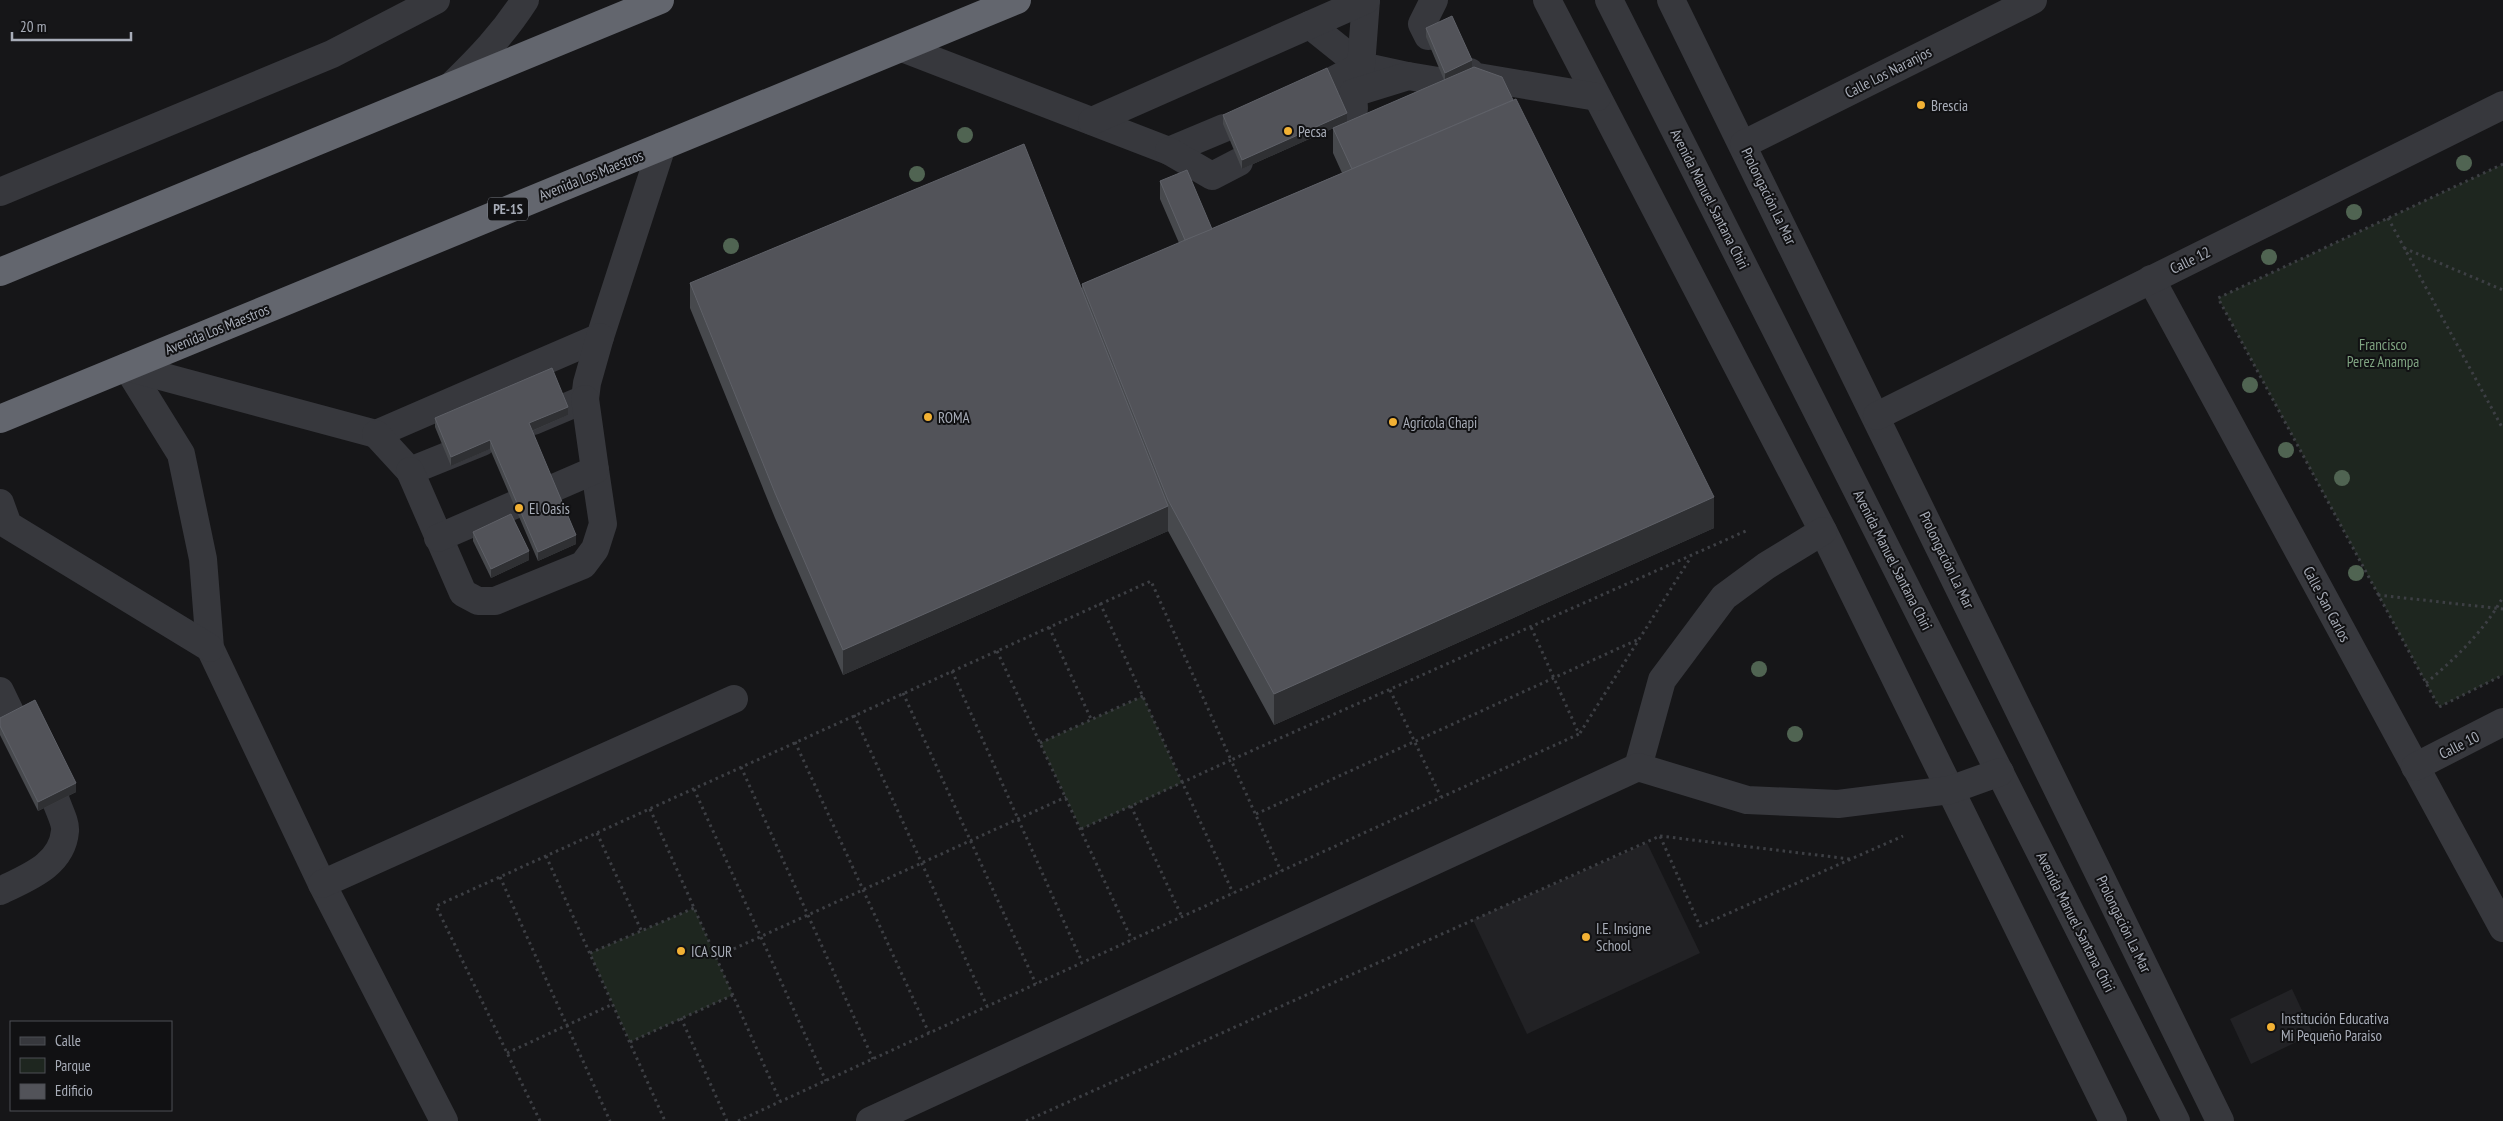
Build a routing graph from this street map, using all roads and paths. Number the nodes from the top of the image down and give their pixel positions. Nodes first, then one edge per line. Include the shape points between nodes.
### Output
1 (436, 0) edge
2 (525, 0) edge
3 (660, 0) edge
4 (1017, 0) edge
5 (1366, 0) edge
6 (1436, 0) edge
7 (1547, 0) edge
8 (1609, 0) edge
9 (1671, 0) edge
10 (2032, 0) edge
11 (1310, 25) junction
12 (1439, 31) edge
13 (902, 48) junction
14 (1361, 66) junction
15 (1408, 76) junction
16 (449, 88) junction
17 (1597, 97) junction
18 (2503, 105) edge
19 (1092, 121) junction
20 (1224, 128) edge
21 (1744, 144) junction
22 (662, 146) junction
23 (1169, 151) junction
24 (1239, 162) edge
25 (2503, 164) edge
26 (0, 192) edge
27 (2388, 218) junction
28 (2404, 247) junction
29 (0, 272) edge
30 (2151, 279) junction
31 (2503, 290) edge
32 (600, 337) junction
33 (127, 366) junction
34 (585, 399) junction
35 (1877, 416) junction
36 (0, 419) edge
37 (2503, 429) edge
38 (376, 434) junction
39 (595, 470) junction
40 (410, 471) junction
41 (0, 504) edge
42 (1748, 530) dead end
43 (1823, 531) junction
44 (438, 538) junction
45 (1692, 555) junction
46 (2378, 595) junction
47 (2503, 597) edge
48 (1100, 603) junction
49 (2496, 608) junction
50 (2503, 609) edge
51 (1049, 627) junction
52 (1531, 627) junction
53 (1638, 640) junction
54 (210, 648) junction
55 (997, 650) junction
56 (952, 671) junction
57 (2503, 675) edge
58 (1554, 678) junction
59 (2426, 683) junction
60 (1390, 690) junction
61 (0, 691) edge
62 (903, 693) junction
63 (1143, 696) junction
64 (734, 699) dead end
65 (854, 715) junction
66 (1091, 719) junction
67 (14, 720) edge
68 (2503, 722) edge
69 (1579, 734) junction
70 (795, 742) junction
71 (1040, 742) junction
72 (1414, 742) junction
73 (1231, 760) junction
74 (741, 767) junction
75 (1638, 767) junction
76 (2415, 767) junction
77 (2000, 772) junction
78 (1182, 783) junction
79 (694, 789) junction
80 (1950, 790) junction
81 (1066, 797) junction
82 (1441, 798) junction
83 (56, 801) edge
84 (1131, 806) junction
85 (650, 809) junction
86 (1256, 814) junction
87 (1018, 819) junction
88 (1080, 829) junction
89 (597, 833) junction
90 (1660, 836) junction
91 (1903, 836) dead end
92 (971, 841) junction
93 (546, 856) junction
94 (1851, 859) junction
95 (922, 864) junction
96 (1281, 871) junction
97 (500, 876) junction
98 (322, 884) junction
99 (863, 890) junction
100 (0, 892) edge
101 (1233, 894) junction
102 (694, 908) junction
103 (808, 915) junction
104 (1182, 917) junction
105 (2503, 928) edge
106 (641, 930) junction
107 (761, 936) junction
108 (1132, 940) junction
109 (590, 953) junction
110 (716, 957) junction
111 (1082, 962) junction
112 (1036, 984) junction
113 (733, 995) junction
114 (613, 1004) junction
115 (987, 1006) junction
116 (681, 1018) junction
117 (567, 1026) junction
118 (929, 1033) junction
119 (630, 1042) junction
120 (507, 1053) junction
121 (873, 1059) junction
122 (826, 1081) junction
123 (780, 1102) junction
124 (444, 1121) edge
125 (540, 1121) edge
126 (610, 1121) edge
127 (665, 1121) edge
128 (727, 1121) edge
129 (738, 1121) edge
130 (870, 1121) edge
131 (1026, 1121) edge
132 (2112, 1121) edge
133 (2176, 1121) edge
134 (2220, 1121) edge

1 - 26 street via 332,54
2 - 16 street via 491,47
3 - 16 highway
4 - 13 highway, Avenida Los Maestros / PE-1S
5 - 11 street
5 - 14 street
6 - 12 street
7 - 17 street
8 - 77 street, Avenida Manuel Santana Chiri
9 - 21 street, Prolongación La Mar
10 - 21 street, Calle Los Naranjos
11 - 14 street
11 - 19 street
13 - 19 street
13 - 22 highway, Avenida Los Maestros / PE-1S
14 - 15 street
14 - 15 street via 1342,96
15 - 17 street via 1460,78
16 - 29 highway
17 - 43 street
18 - 30 street, Calle 12
19 - 23 street
20 - 23 street
21 - 35 street, Prolongación La Mar
22 - 32 street
22 - 33 highway, Avenida Los Maestros / PE-1S
23 - 24 street via 1212,176
25 - 27 path
27 - 28 path
27 - 46 path via 2218,298
28 - 31 path
28 - 37 path
30 - 35 street, Calle 12
30 - 76 street, Calle San Carlos
32 - 34 street
32 - 38 street
33 - 36 highway, Avenida Los Maestros / PE-1S
33 - 38 street
33 - 54 street via 181,454 203,559
34 - 39 street
34 - 40 street
35 - 134 street, Prolongación La Mar
38 - 40 street
39 - 44 street
39 - 44 street via 603,524 596,549 583,565 495,600 478,601 463,592
40 - 44 street
41 - 54 street via 8,524
42 - 45 path
43 - 75 street via 1724,596 1662,680
43 - 80 street
45 - 52 path
45 - 53 path
46 - 49 path
46 - 59 path
47 - 49 path
48 - 51 path
48 - 63 path
48 - 73 path via 1150,580
49 - 50 path
49 - 59 path via 2472,640
51 - 55 path
51 - 66 path
52 - 58 path
52 - 60 path
53 - 58 path
53 - 69 path
54 - 98 street
55 - 56 path
55 - 71 path
56 - 62 path
56 - 87 path
57 - 59 path via 2439,707
58 - 69 path
58 - 72 path
60 - 72 path
60 - 73 path
61 - 67 street
62 - 65 path
62 - 92 path
63 - 66 path
63 - 78 path
64 - 98 street
65 - 70 path
65 - 95 path
66 - 71 path
68 - 76 street, Calle 10
69 - 82 path
70 - 74 path
70 - 99 path
71 - 81 path
72 - 82 path
72 - 86 path
73 - 78 path
73 - 86 path
74 - 79 path
74 - 103 path
75 - 80 street via 1747,800 1838,804
75 - 130 street
76 - 105 street, Calle San Carlos
77 - 80 street
77 - 133 street, Avenida Manuel Santana Chiri
78 - 84 path
78 - 101 path
79 - 85 path
79 - 107 path
80 - 132 street
81 - 87 path
81 - 88 path
82 - 96 path
83 - 100 street via 65,830 59,849 45,868
84 - 88 path
84 - 104 path
85 - 89 path
85 - 102 path
86 - 96 path
87 - 92 path
87 - 111 path
88 - 108 path
89 - 93 path
89 - 106 path
90 - 94 path
90 - 94 path via 1700,926
90 - 131 path
91 - 94 path
92 - 95 path
92 - 112 path
93 - 97 path
93 - 109 path
95 - 99 path
95 - 115 path
96 - 101 path
97 - 117 path
97 - 120 path via 436,906
98 - 124 street
99 - 103 path
99 - 118 path
101 - 104 path
102 - 106 path
102 - 110 path
103 - 107 path
103 - 121 path
104 - 108 path
106 - 109 path
107 - 110 path
107 - 122 path
108 - 111 path
109 - 114 path
110 - 113 path
111 - 112 path
112 - 115 path
113 - 116 path
113 - 123 path
114 - 117 path
114 - 119 path
115 - 118 path
116 - 119 path
116 - 128 path
117 - 120 path
117 - 126 path
118 - 121 path
119 - 127 path
120 - 125 path
121 - 122 path
122 - 123 path
123 - 129 path

